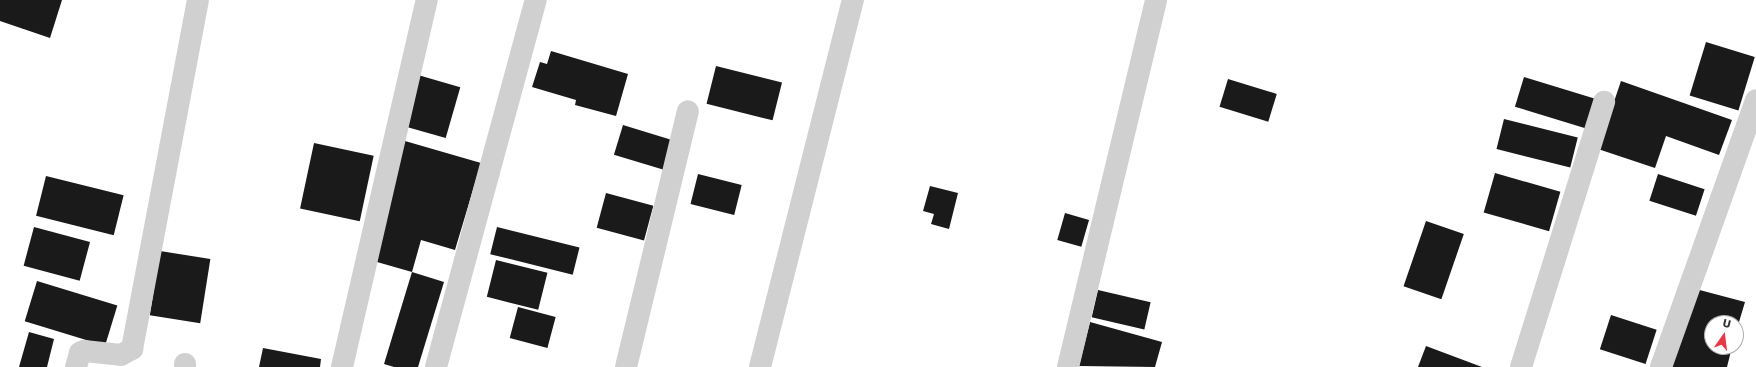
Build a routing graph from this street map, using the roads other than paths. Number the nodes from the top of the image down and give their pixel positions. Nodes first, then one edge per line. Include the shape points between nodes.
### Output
1 (198, 0) edge
2 (427, 0) edge
3 (536, 0) edge
4 (853, 0) edge
5 (1156, 0) edge
6 (1756, 100) edge
7 (1604, 102) dead end
8 (688, 111) dead end
9 (76, 367) edge
10 (342, 367) edge
11 (436, 367) edge
12 (626, 367) edge
13 (760, 367) edge
14 (1068, 367) edge
15 (1521, 367) edge
16 (1661, 367) edge

1 - 9 street via 132,350 121,355 84,351 80,353
2 - 10 street
3 - 11 street
4 - 13 street
5 - 14 street
6 - 16 street
7 - 15 street
8 - 12 street

